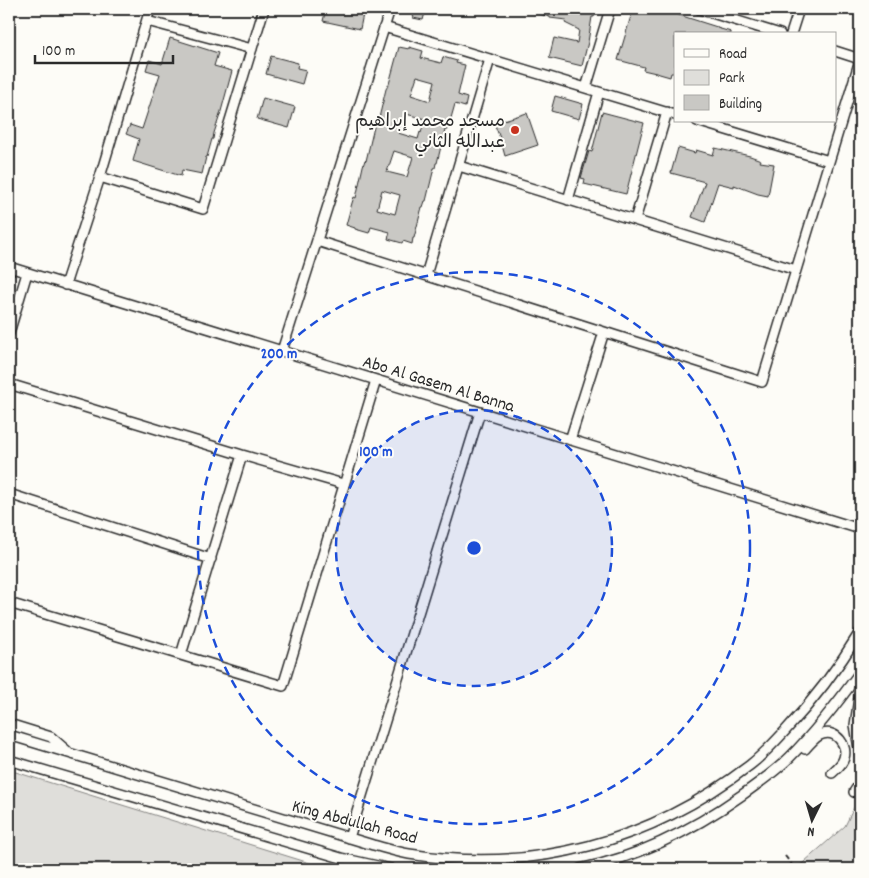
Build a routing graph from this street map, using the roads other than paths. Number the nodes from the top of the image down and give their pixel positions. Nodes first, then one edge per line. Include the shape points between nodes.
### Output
1 (150, 9) edge
2 (264, 9) edge
3 (390, 9) edge
4 (610, 9) edge
5 (700, 9) edge
6 (799, 9) edge
7 (147, 21) junction
8 (384, 27) junction
9 (774, 32) edge
10 (792, 32) edge
11 (252, 48) junction
12 (836, 51) edge
13 (490, 59) junction
14 (860, 59) edge
15 (586, 88) junction
16 (599, 92) junction
17 (671, 114) edge
18 (700, 122) edge
19 (829, 161) junction
20 (459, 166) junction
21 (100, 177) junction
22 (568, 200) junction
23 (635, 220) junction
24 (317, 241) junction
25 (9, 267) edge
26 (796, 270) junction
27 (27, 273) junction
28 (426, 275) junction
29 (66, 285) junction
30 (604, 332) junction
31 (9, 333) edge
32 (282, 351) junction
33 (376, 380) junction
34 (9, 384) edge
35 (480, 412) junction
36 (570, 440) junction
37 (242, 455) junction
38 (343, 484) junction
39 (9, 494) edge
40 (860, 529) edge
41 (211, 559) junction
42 (9, 603) edge
43 (860, 632) edge
44 (181, 655) junction
45 (860, 672) edge
46 (860, 691) edge
47 (9, 724) edge
48 (9, 735) edge
49 (69, 753) junction
50 (860, 754) edge
51 (9, 760) edge
52 (832, 773) dead end
53 (860, 783) edge
54 (748, 791) junction
55 (854, 792) dead end
56 (349, 838) junction
57 (391, 869) edge
58 (580, 869) edge

1 - 7 street
2 - 11 street
3 - 8 street
4 - 15 street
5 - 9 street
6 - 10 street
7 - 11 street
7 - 21 street
8 - 13 street
8 - 24 street
11 - 21 street via 203,209
12 - 14 street
13 - 15 street
13 - 20 street
14 - 19 street
15 - 16 street
16 - 17 street
16 - 22 street
17 - 23 street
18 - 19 street
19 - 26 street
20 - 22 street
20 - 28 street
21 - 29 street
22 - 23 street
23 - 26 street
24 - 28 street
24 - 32 street
25 - 27 street, Abo Al Gasem Al Banna
26 - 30 street via 762,382
27 - 29 street, Abo Al Gasem Al Banna
27 - 31 street
28 - 30 street
29 - 32 street, Abo Al Gasem Al Banna
30 - 36 street
32 - 33 street, Abo Al Gasem Al Banna
33 - 35 street, Abo Al Gasem Al Banna
33 - 38 street
34 - 37 street
35 - 36 street, Abo Al Gasem Al Banna
35 - 56 street
36 - 40 street, Abo Al Gasem Al Banna
37 - 38 street
37 - 41 street
38 - 44 street via 283,686
39 - 41 street
41 - 44 street
42 - 44 street
43 - 56 street, King Abdullah Road via 828,681 751,764 678,811 609,841 520,858 468,860 408,854
45 - 54 street via 802,745
46 - 50 street via 855,725
47 - 49 street via 52,737
48 - 49 street, King Abdullah Road
49 - 56 street, King Abdullah Road
51 - 57 street via 341,858
52 - 54 street via 841,766 845,748 839,738 821,734 771,781
53 - 55 street
54 - 58 street via 660,843

